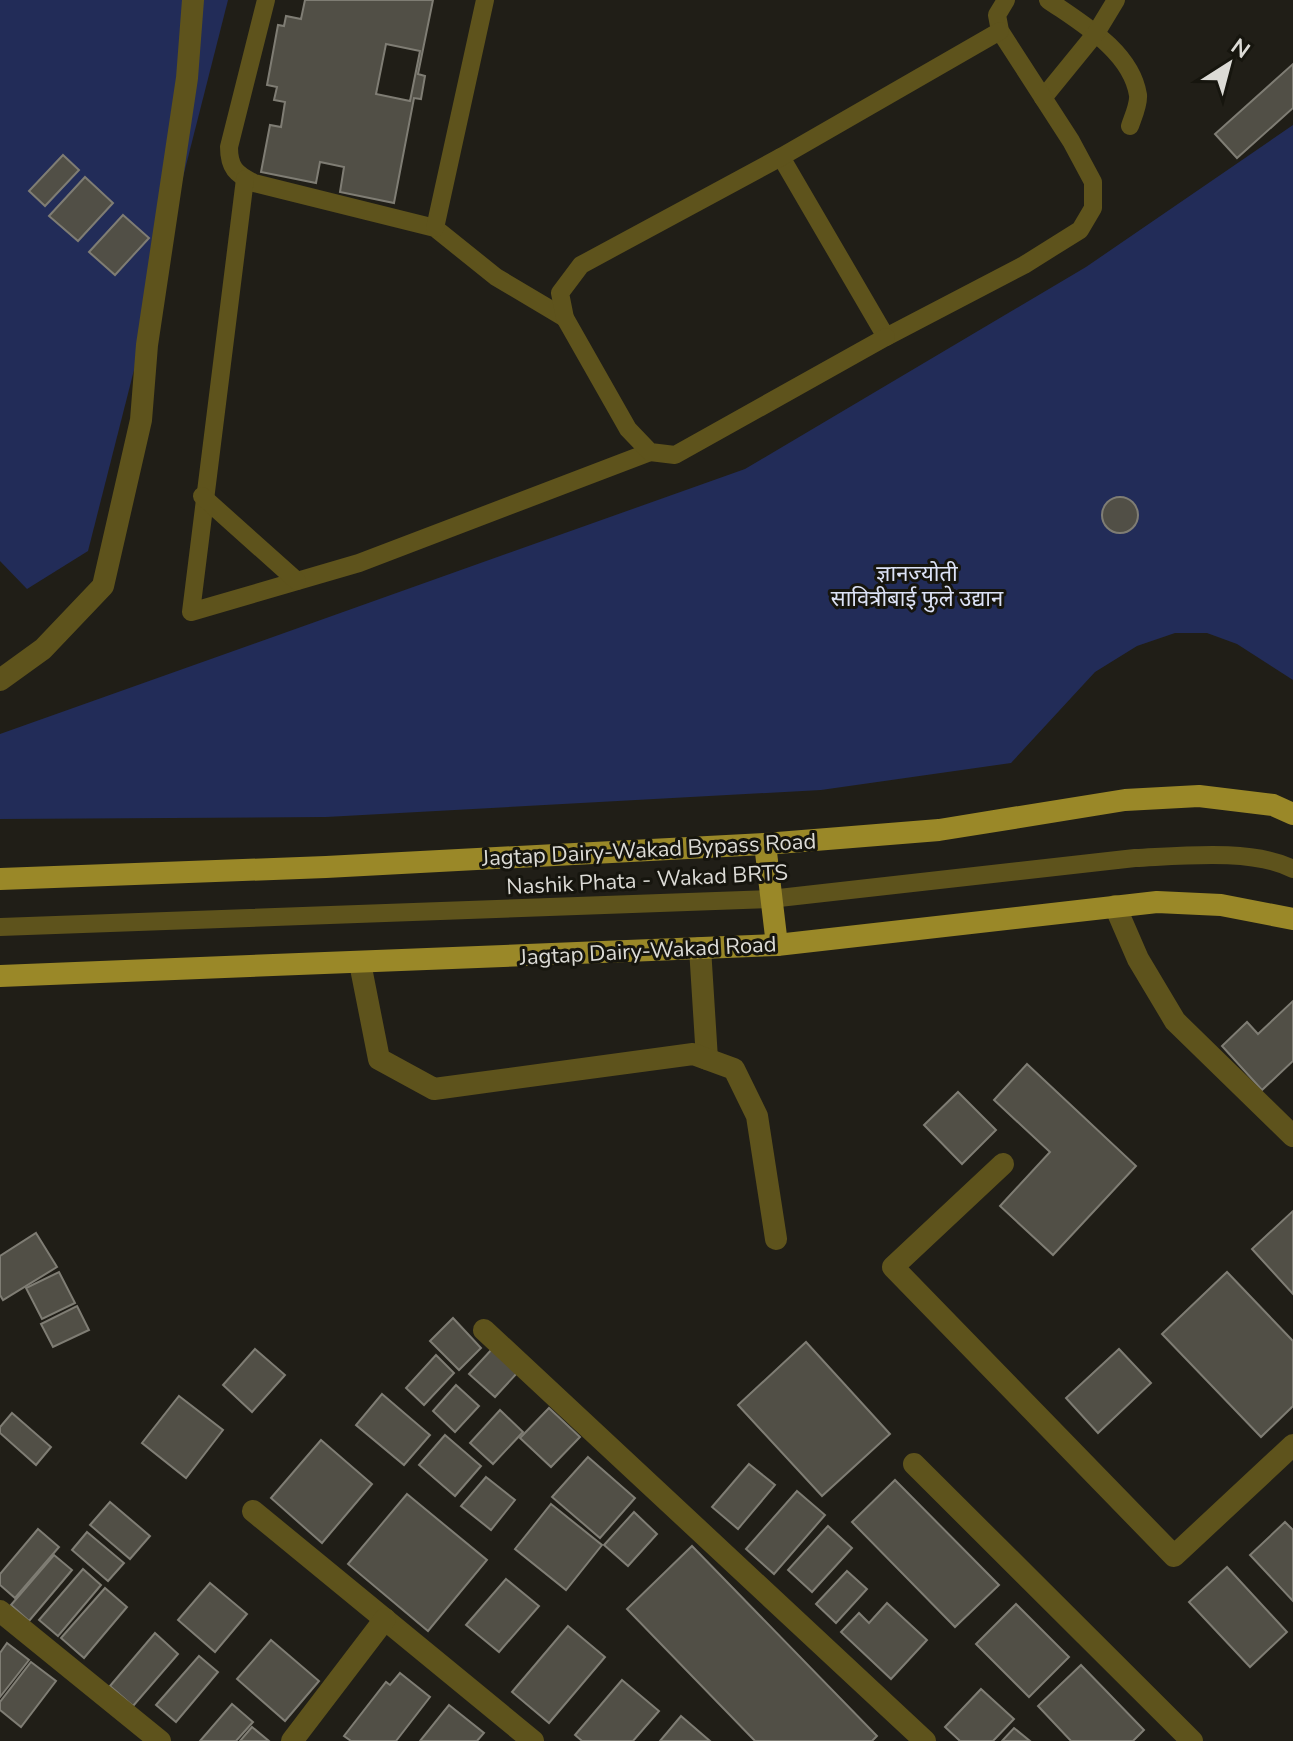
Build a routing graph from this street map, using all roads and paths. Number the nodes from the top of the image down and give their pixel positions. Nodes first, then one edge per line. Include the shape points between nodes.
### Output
1 (193, 0) edge
2 (266, 0) edge
3 (485, 0) edge
4 (1006, 0) edge
5 (1048, 0) edge
6 (1116, 0) edge
7 (1000, 31) junction
8 (1096, 33) junction
9 (1043, 98) junction
10 (1130, 126) dead end
11 (781, 157) junction
12 (245, 179) junction
13 (435, 228) junction
14 (565, 318) junction
15 (886, 337) junction
16 (650, 452) junction
17 (202, 496) junction
18 (297, 581) junction
19 (0, 680) edge
20 (1293, 814) edge
21 (765, 844) junction
22 (1293, 869) edge
23 (0, 879) edge
24 (770, 899) junction
25 (1115, 906) junction
26 (1293, 919) edge
27 (0, 927) edge
28 (777, 945) junction
29 (700, 948) junction
30 (360, 963) junction
31 (0, 976) edge
32 (707, 1059) junction
33 (1293, 1136) edge
34 (1003, 1164) dead end
35 (776, 1239) dead end
36 (484, 1330) dead end
37 (1293, 1445) edge
38 (914, 1464) dead end
39 (253, 1511) dead end
40 (0, 1611) edge
41 (385, 1619) junction
42 (160, 1741) edge
43 (292, 1741) edge
44 (533, 1741) edge
45 (925, 1741) edge
46 (1192, 1741) edge

1 - 19 street via 141,420 103,586 43,649
2 - 12 lane via 229,147 229,163
3 - 13 lane
4 - 7 lane via 997,15
5 - 8 lane
6 - 8 lane
7 - 9 lane
7 - 11 lane
8 - 9 lane
8 - 10 lane via 1128,70 1139,97
9 - 15 lane via 1093,182 1093,208 1080,230
11 - 14 lane via 581,265 560,293
11 - 15 lane
12 - 13 lane
12 - 17 lane
13 - 14 lane via 496,277
14 - 16 lane via 628,429
15 - 16 lane via 675,455
16 - 18 lane via 359,563
17 - 18 lane
17 - 18 lane via 191,612
20 - 21 main road, Jagtap Dairy-Wakad Bypass Road via 1273,805 1199,796 1140,799 939,830
21 - 23 main road, Jagtap Dairy-Wakad Bypass Road
21 - 24 main road
22 - 24 lane, Nashik Phata - Wakad BRTS via 1277,860 1135,858
24 - 27 lane, Nashik Phata - Wakad BRTS
24 - 28 main road
25 - 26 main road, Jagtap Dairy-Wakad Road via 1194,902
25 - 28 main road, Jagtap Dairy-Wakad Road
25 - 33 street via 1138,959 1175,1021
28 - 29 main road, Jagtap Dairy-Wakad Road
29 - 30 main road, Jagtap Dairy-Wakad Road
29 - 32 street
30 - 31 main road, Jagtap Dairy-Wakad Road
30 - 32 street via 379,1059 434,1089 693,1054
32 - 35 street via 734,1069 757,1116
34 - 37 street via 893,1267 1174,1556
36 - 45 street
38 - 46 street
39 - 41 street
40 - 42 street
41 - 43 street
41 - 44 street

